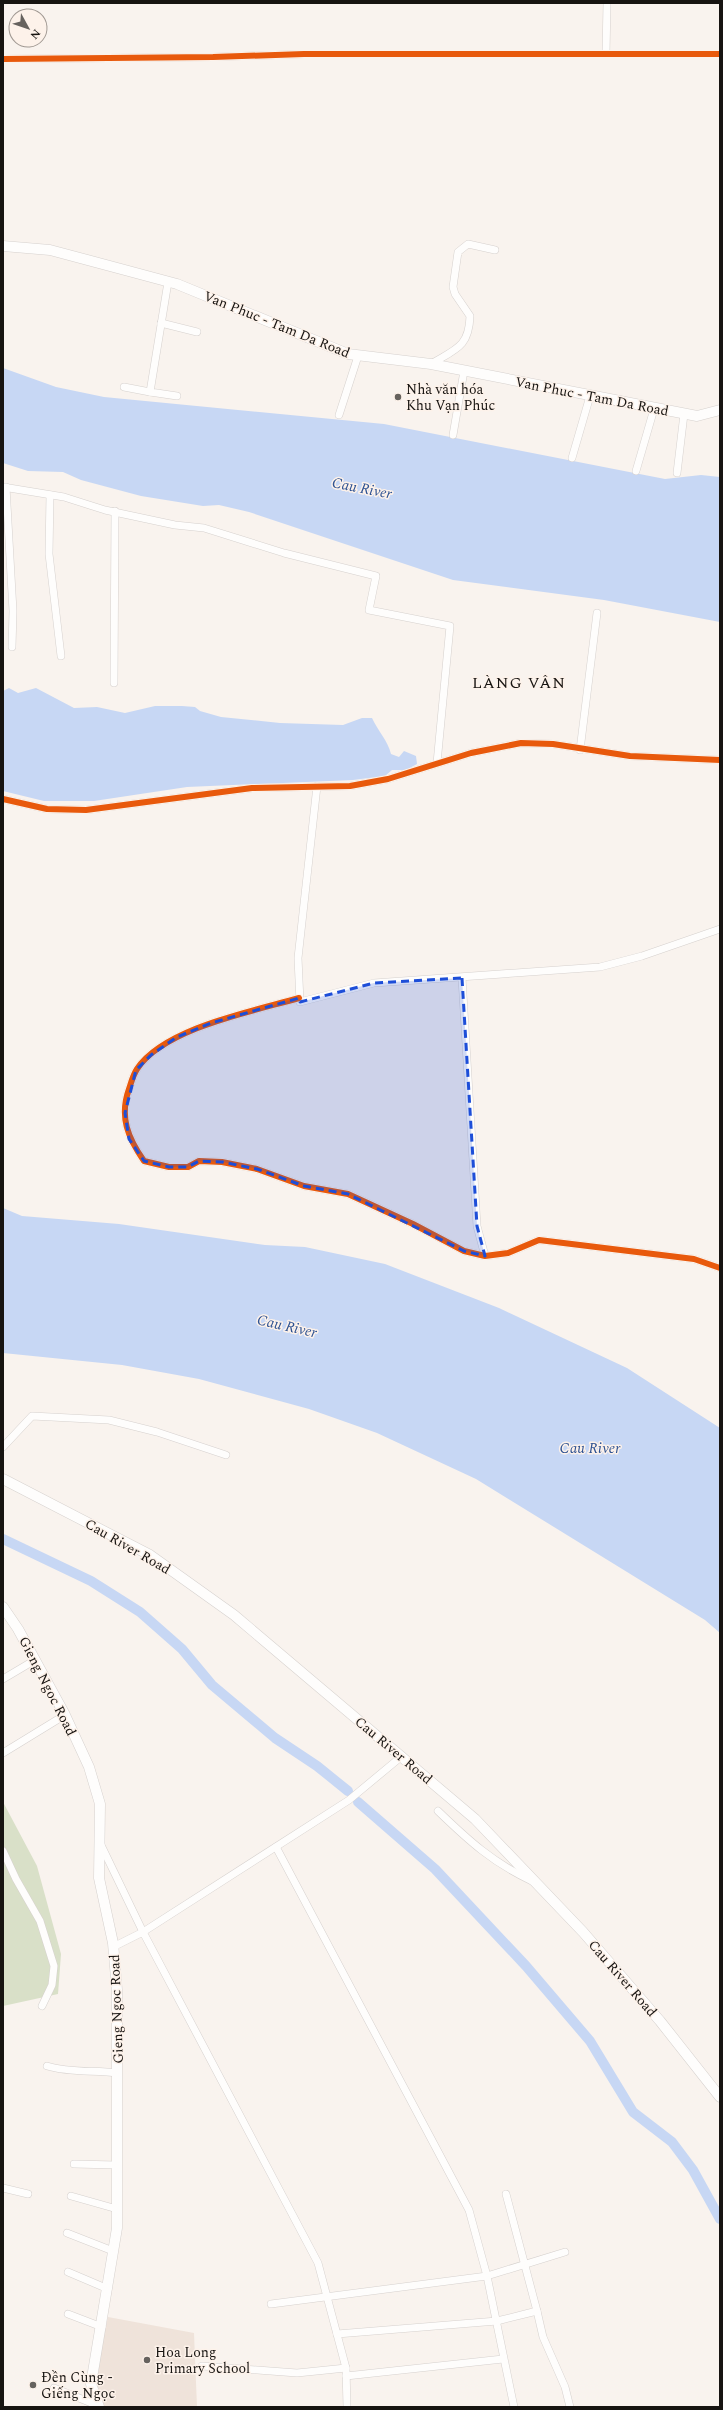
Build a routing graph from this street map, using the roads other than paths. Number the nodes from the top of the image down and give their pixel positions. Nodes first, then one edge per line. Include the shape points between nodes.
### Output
1 (606, 3) edge
2 (606, 54) junction
3 (720, 54) edge
4 (3, 59) edge
5 (3, 246) edge
6 (495, 250) dead end
7 (168, 282) junction
8 (161, 323) junction
9 (196, 332) dead end
10 (358, 356) junction
11 (431, 364) junction
12 (464, 370) junction
13 (124, 387) dead end
14 (150, 392) junction
15 (177, 396) dead end
16 (590, 396) junction
17 (654, 409) junction
18 (720, 410) edge
19 (684, 414) junction
20 (339, 415) dead end
21 (453, 435) dead end
22 (572, 458) dead end
23 (636, 471) dead end
24 (677, 474) dead end
25 (5, 487) edge
26 (50, 495) junction
27 (115, 511) junction
28 (597, 613) dead end
29 (12, 647) dead end
30 (61, 656) dead end
31 (114, 683) dead end
32 (580, 750) junction
33 (720, 760) edge
34 (437, 763) junction
35 (317, 786) junction
36 (3, 799) edge
37 (720, 929) edge
38 (462, 978) junction
39 (299, 998) junction
40 (485, 1256) junction
41 (720, 1268) edge
42 (3, 1446) edge
43 (226, 1455) dead end
44 (3, 1479) edge
45 (3, 1607) edge
46 (35, 1660) junction
47 (3, 1679) edge
48 (65, 1715) junction
49 (3, 1753) edge
50 (402, 1756) junction
51 (438, 1811) dead end
52 (100, 1843) junction
53 (276, 1847) junction
54 (3, 1851) edge
55 (539, 1885) junction
56 (143, 1932) junction
57 (113, 1947) junction
58 (42, 2006) dead end
59 (47, 2066) dead end
60 (118, 2073) junction
61 (720, 2098) edge
62 (74, 2164) dead end
63 (116, 2165) junction
64 (3, 2188) edge
65 (28, 2194) dead end
66 (506, 2194) dead end
67 (72, 2196) dead end
68 (117, 2209) junction
69 (67, 2232) dead end
70 (114, 2251) junction
71 (565, 2252) dead end
72 (524, 2264) junction
73 (68, 2272) dead end
74 (487, 2276) junction
75 (108, 2289) junction
76 (327, 2295) junction
77 (271, 2304) dead end
78 (537, 2311) junction
79 (68, 2314) dead end
80 (497, 2321) junction
81 (102, 2327) junction
82 (337, 2334) junction
83 (503, 2359) junction
84 (202, 2366) dead end
85 (346, 2372) junction
86 (54, 2388) dead end
87 (99, 2406) edge
88 (347, 2407) edge
89 (514, 2407) edge
90 (570, 2407) edge

1 - 2 street
2 - 3 street
2 - 4 street via 304,54
5 - 7 main road, Van Phuc - Tam Da Road via 50,250
6 - 11 street via 468,244 458,252 453,287 454,294 470,316 467,338 461,346
7 - 8 street
7 - 10 main road, Van Phuc - Tam Da Road
8 - 9 street
8 - 14 street
10 - 11 main road, Van Phuc - Tam Da Road
10 - 20 street
11 - 12 main road, Van Phuc - Tam Da Road
12 - 16 main road, Van Phuc - Tam Da Road
12 - 21 street
13 - 14 street
14 - 15 street
16 - 17 main road, Van Phuc - Tam Da Road
16 - 22 street
17 - 19 main road, Van Phuc - Tam Da Road
17 - 23 street
18 - 19 main road, Van Phuc - Tam Da Road via 697,416
19 - 24 street
25 - 26 street
25 - 29 street via 13,611
26 - 27 street
26 - 30 street via 49,554
27 - 31 street
27 - 34 street via 175,525 204,528 376,576 370,610 450,626
28 - 32 street
32 - 33 street via 630,756
32 - 34 street via 553,744 521,743
34 - 35 street via 388,779 350,786
35 - 36 street via 203,793 86,810 47,809
35 - 39 street via 298,958
37 - 38 street via 642,956 600,967
38 - 39 street via 374,983 300,1002
38 - 40 street via 478,1226
39 - 40 street via 211,1023 177,1037 151,1055 136,1070 125,1113 129,1139 144,1161 169,1167 188,1167 199,1161 222,1162 256,1169 304,1186 348,1194 464,1251
40 - 41 street via 508,1253 538,1240 694,1259
42 - 43 street via 32,1416 76,1416 130,1424
44 - 50 main road, Cau River Road via 150,1555 234,1614
45 - 46 main road, Gieng Ngoc Road
46 - 47 street
46 - 48 main road, Gieng Ngoc Road
48 - 49 street
48 - 52 main road, Gieng Ngoc Road via 89,1767 100,1804
50 - 53 street via 349,1800
50 - 55 main road, Cau River Road via 475,1819
51 - 55 street via 474,1846 511,1871
52 - 56 street
52 - 57 main road, Gieng Ngoc Road via 99,1878
53 - 56 street
53 - 74 street via 469,2210
54 - 58 street via 40,1921 54,1966 52,1985
55 - 61 main road, Cau River Road via 660,2021
56 - 57 street
56 - 76 street via 318,2263
57 - 60 main road, Gieng Ngoc Road via 118,1990
59 - 60 street via 68,2072 90,2070
60 - 63 main road, Gieng Ngoc Road
62 - 63 street
63 - 68 main road, Gieng Ngoc Road
64 - 65 street
66 - 72 street
67 - 68 street
68 - 70 main road, Gieng Ngoc Road
69 - 70 street
70 - 75 main road, Gieng Ngoc Road
71 - 72 street
72 - 74 street
72 - 78 street
73 - 75 street
74 - 76 street via 363,2293
74 - 80 street
75 - 81 main road, Gieng Ngoc Road
76 - 77 street
76 - 82 street
78 - 80 street
78 - 90 street via 542,2337 565,2387
79 - 81 street
80 - 82 street
80 - 83 street
81 - 87 main road, Gieng Ngoc Road via 91,2384
82 - 85 street
83 - 85 street
83 - 89 street
84 - 85 street via 297,2373
85 - 88 street
86 - 87 street

